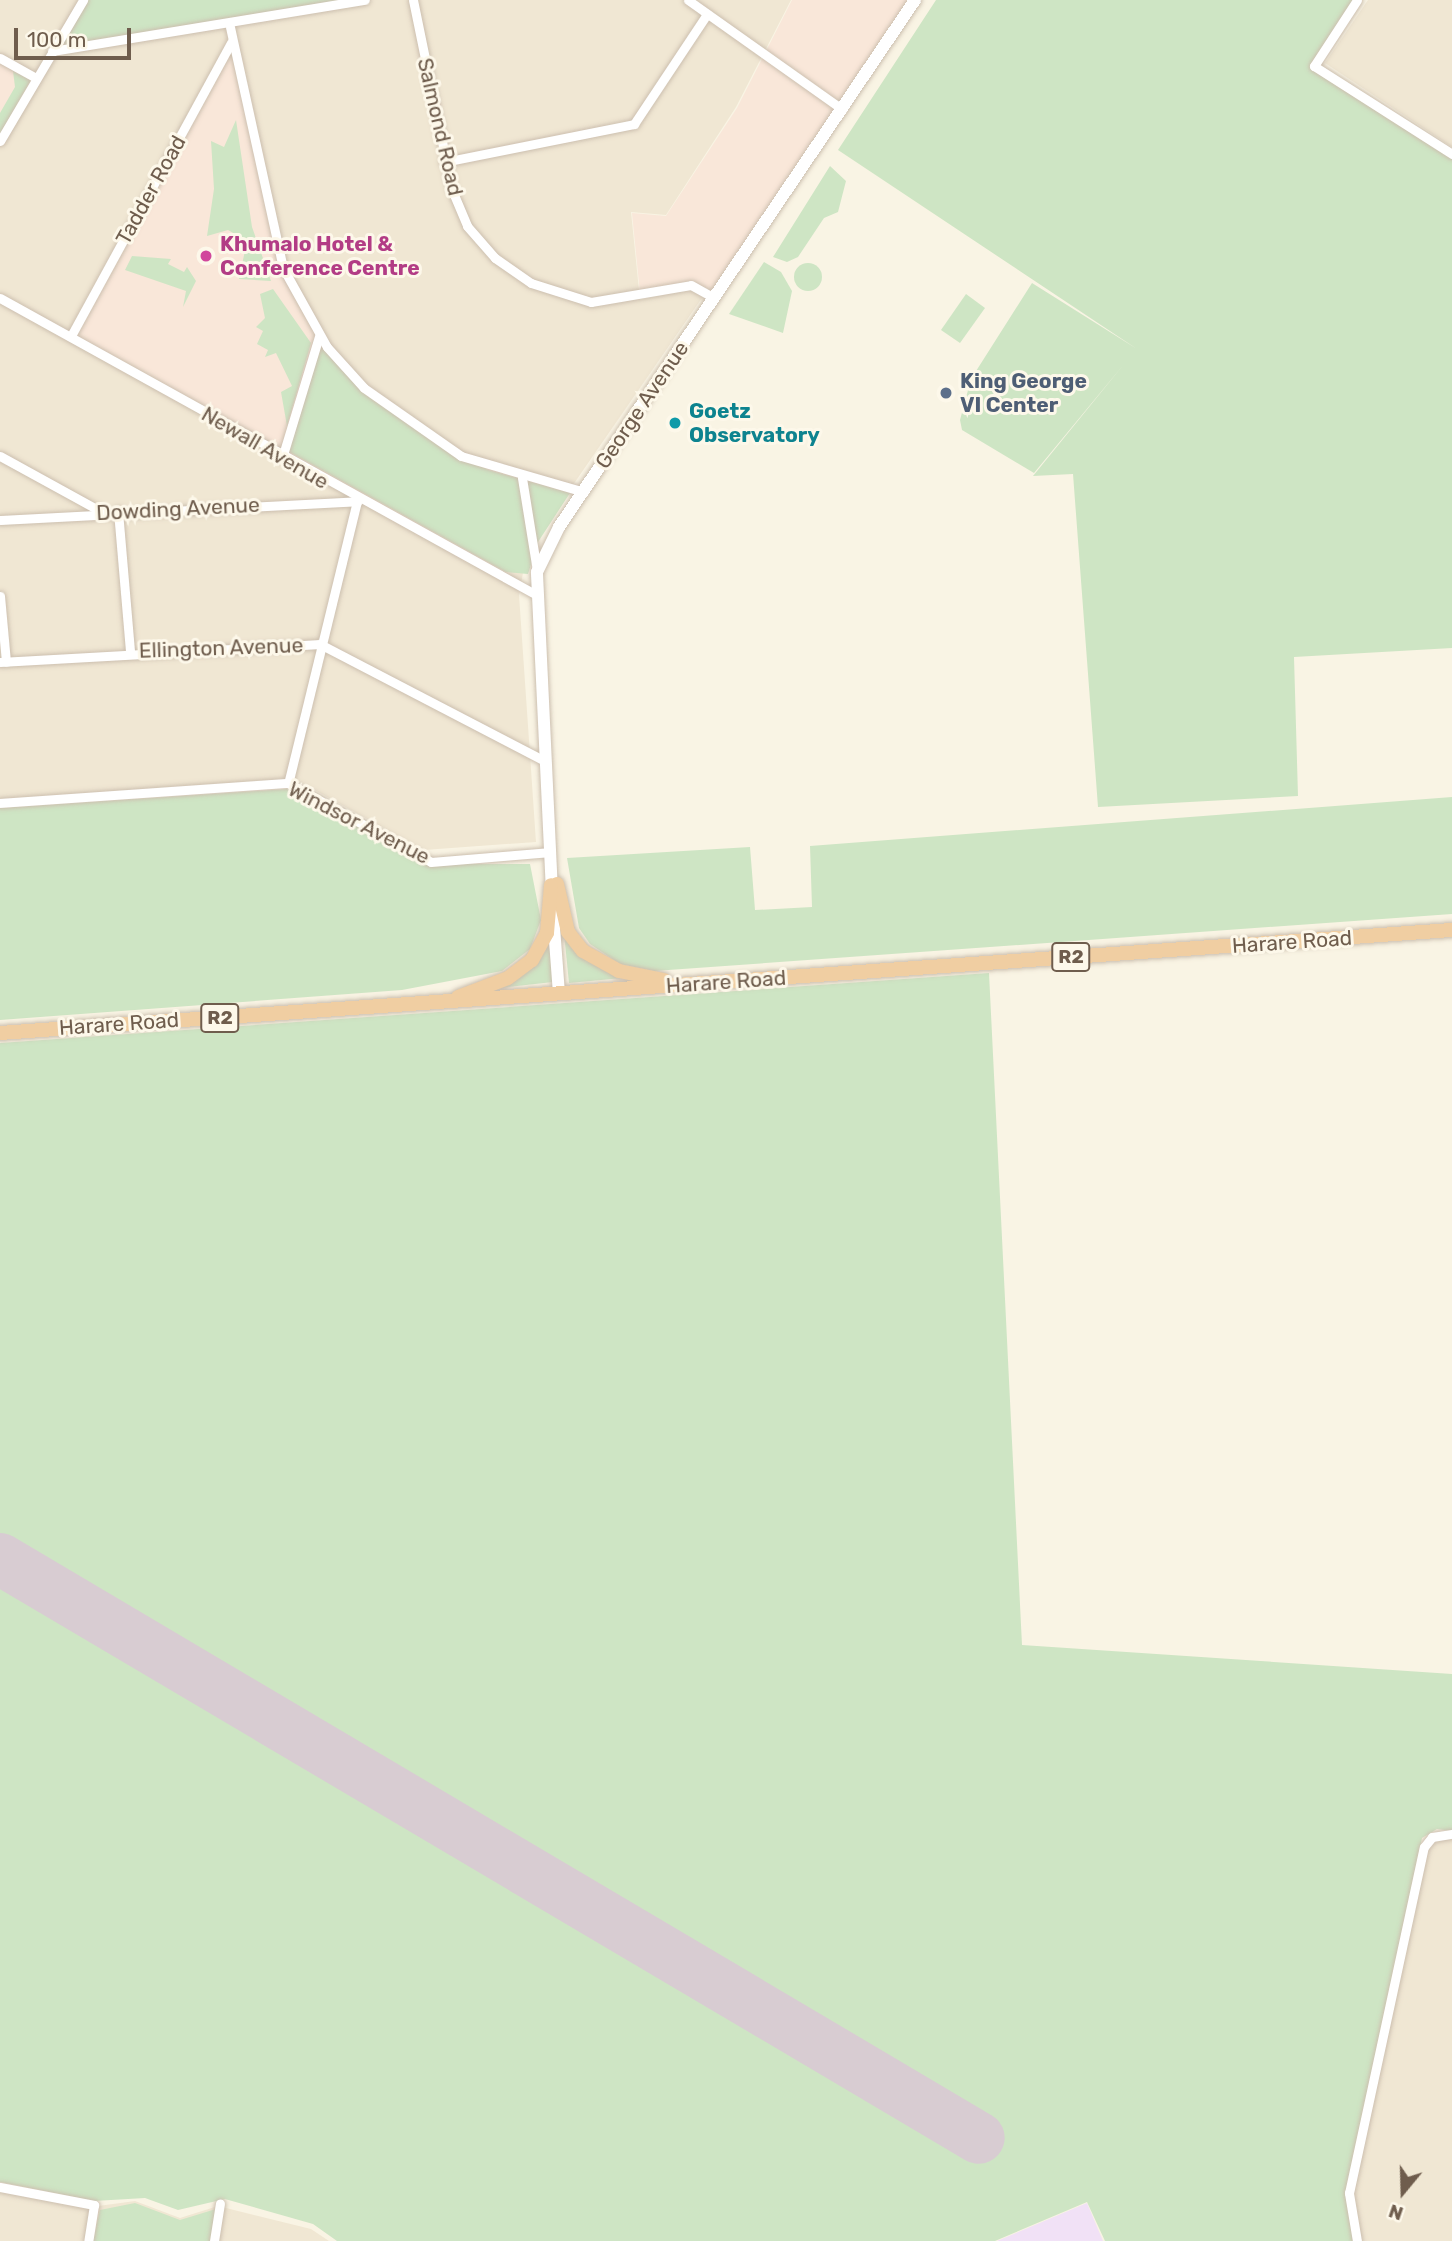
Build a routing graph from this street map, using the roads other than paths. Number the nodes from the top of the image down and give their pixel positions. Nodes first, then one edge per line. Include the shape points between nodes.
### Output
1 (83, 0) edge
2 (365, 0) edge
3 (413, 0) edge
4 (688, 0) edge
5 (915, 0) edge
6 (1357, 0) edge
7 (707, 14) junction
8 (230, 27) junction
9 (231, 43) junction
10 (52, 51) junction
11 (0, 58) edge
12 (36, 78) junction
13 (842, 108) junction
14 (0, 141) edge
15 (1451, 151) edge
16 (444, 162) junction
17 (0, 298) edge
18 (714, 298) junction
19 (71, 336) junction
20 (319, 336) junction
21 (0, 456) edge
22 (282, 458) junction
23 (522, 478) junction
24 (584, 492) junction
25 (357, 501) junction
26 (118, 511) junction
27 (101, 512) junction
28 (0, 520) edge
29 (537, 572) junction
30 (533, 593) junction
31 (0, 596) edge
32 (320, 644) junction
33 (130, 652) junction
34 (3, 662) edge
35 (541, 759) junction
36 (288, 783) junction
37 (0, 803) edge
38 (551, 858) junction
39 (554, 885) junction
40 (1452, 930) edge
41 (690, 984) junction
42 (563, 993) junction
43 (440, 1003) junction
44 (0, 1033) edge
45 (1452, 1834) edge
46 (0, 2187) edge
47 (220, 2203) dead end
48 (88, 2241) edge
49 (214, 2241) edge
50 (1357, 2241) edge

1 - 10 street
2 - 8 street
3 - 16 street, Salmond Road
4 - 7 street
5 - 13 main road, George Avenue
6 - 15 street via 1315,61 1317,68
7 - 13 street
7 - 16 street via 634,124
8 - 9 street
8 - 10 street
9 - 19 street, Tadder Road
9 - 20 street via 283,268
10 - 12 street
11 - 12 street
12 - 14 street
13 - 18 main road, George Avenue
16 - 18 street, Salmond Road via 477,239 531,283 591,302 691,285
17 - 19 street, Newall Avenue
18 - 24 main road, George Avenue
19 - 22 street, Newall Avenue
20 - 22 street
20 - 23 street via 364,388 419,432
21 - 27 street
22 - 25 street, Newall Avenue
23 - 24 street
23 - 29 street
24 - 29 main road, George Avenue
25 - 26 street, Dowding Avenue
25 - 30 street, Newall Avenue
25 - 32 street
26 - 27 street, Dowding Avenue
26 - 33 street
27 - 28 street, Dowding Avenue
29 - 30 main road, George Avenue
30 - 35 main road, George Avenue
31 - 34 street
32 - 33 street, Ellington Avenue
32 - 35 street, Ellington Avenue
32 - 36 street
33 - 34 street, Ellington Avenue
35 - 38 main road, George Avenue
36 - 37 street, Windsor Avenue
36 - 38 street, Windsor Avenue via 431,862
38 - 39 main road, George Avenue
39 - 41 highway via 568,932 598,963
39 - 42 main road, George Avenue
39 - 43 highway via 547,933 532,960 508,978
40 - 41 highway, Harare Road / R2
41 - 42 highway, Harare Road / R2
42 - 43 highway, Harare Road / R2
43 - 44 highway, Harare Road / R2
45 - 50 street via 1432,1837 1424,1847 1349,2193
46 - 48 street via 94,2205
47 - 49 street

